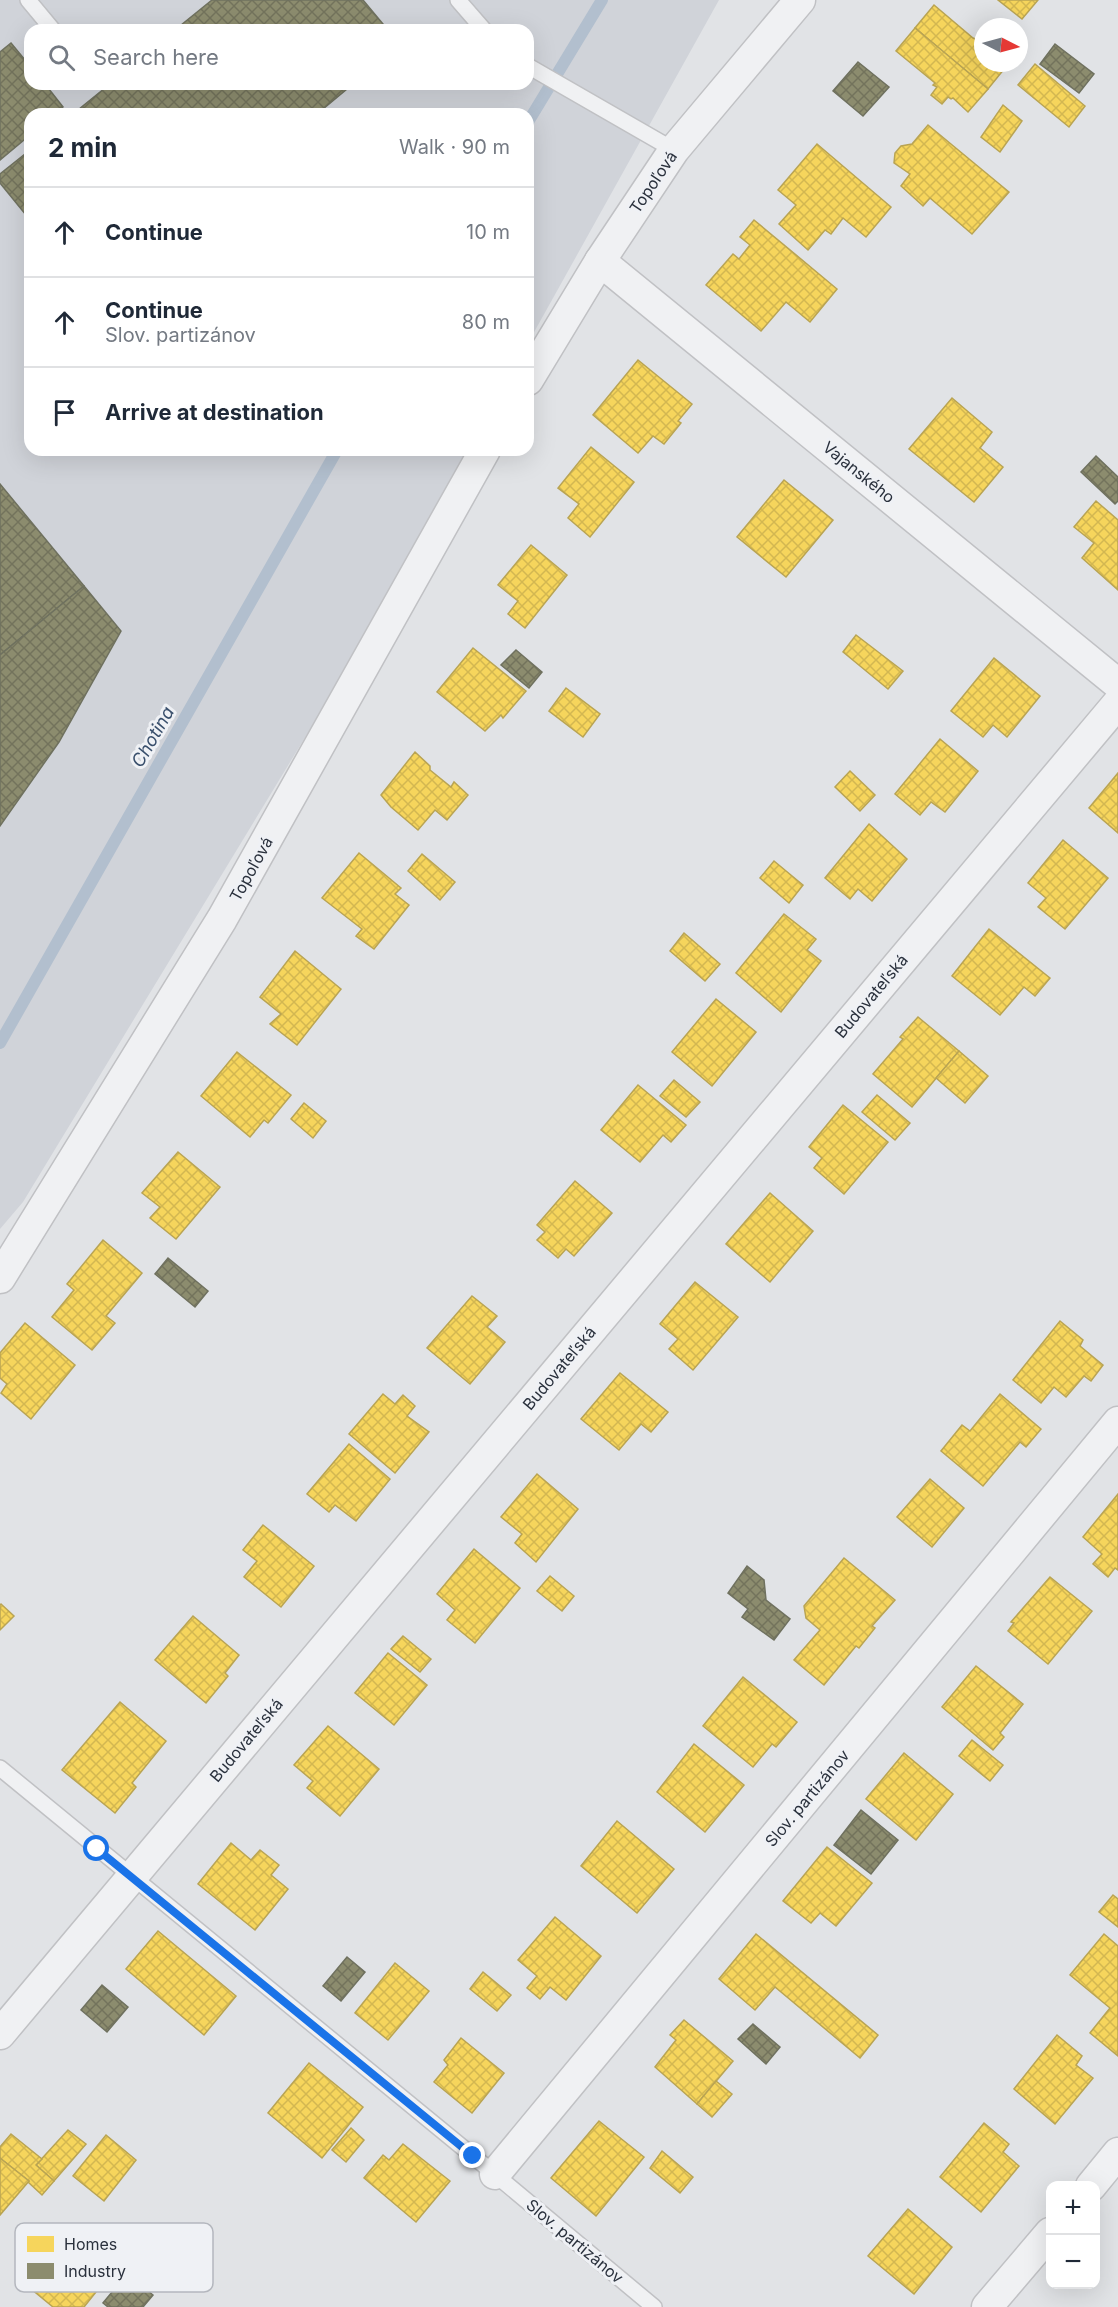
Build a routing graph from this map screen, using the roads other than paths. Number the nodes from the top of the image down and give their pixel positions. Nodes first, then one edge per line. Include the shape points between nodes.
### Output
1 (28, 0) edge
2 (458, 0) edge
3 (800, 0) edge
4 (48, 24) edge
5 (479, 24) edge
6 (534, 69) edge
7 (674, 150) junction
8 (600, 261) junction
9 (534, 370) edge
10 (482, 456) edge
11 (1118, 684) edge
12 (1118, 703) edge
13 (0, 1278) edge
14 (1118, 1422) edge
15 (0, 1768) edge
16 (131, 1877) junction
17 (0, 2034) edge
18 (1118, 2153) edge
19 (495, 2174) junction
20 (1095, 2181) edge
21 (1048, 2235) edge
22 (654, 2307) edge
23 (987, 2307) edge

1 - 4 lane
2 - 5 lane
3 - 7 street, Topoľová
6 - 7 lane
7 - 8 street, Topoľová
8 - 9 street, Topoľová
8 - 11 street, Vajanského
10 - 13 street, Topoľová via 222,920
12 - 16 street, Budovateľská
14 - 19 street, Slov. partizánov
15 - 16 lane, Slov. partizánov
16 - 17 street, Budovateľská
16 - 19 lane, Slov. partizánov
18 - 20 street
19 - 22 lane, Slov. partizánov
21 - 23 street

